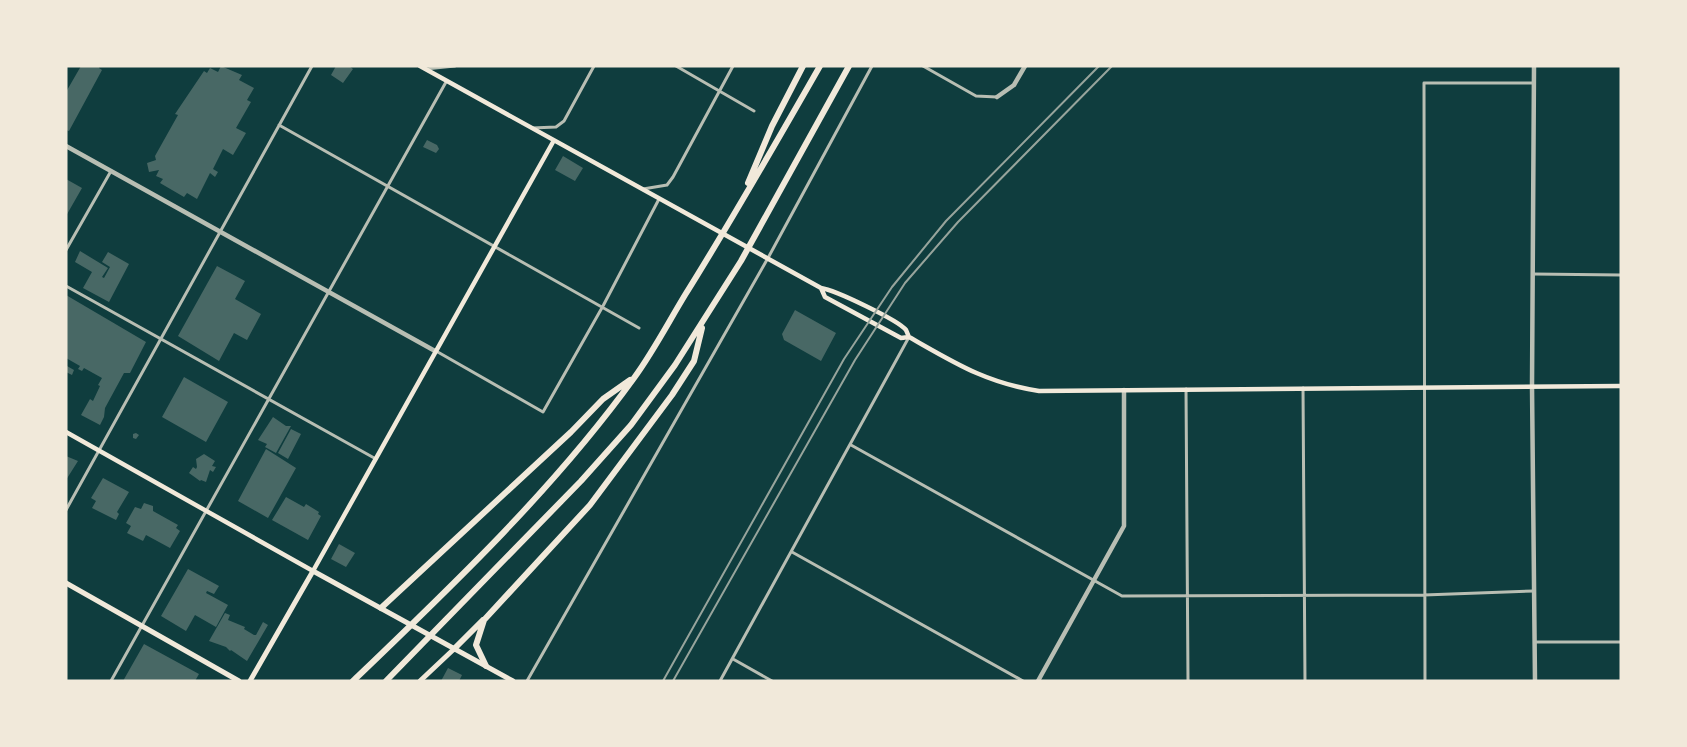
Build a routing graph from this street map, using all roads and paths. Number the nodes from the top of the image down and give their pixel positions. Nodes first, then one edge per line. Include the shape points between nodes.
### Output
1 (312, 66) edge
2 (455, 66) edge
3 (594, 66) edge
4 (676, 66) edge
5 (734, 66) edge
6 (804, 66) edge
7 (820, 66) edge
8 (849, 66) edge
9 (872, 66) edge
10 (923, 66) edge
11 (1025, 66) edge
12 (1534, 66) edge
13 (423, 68) edge
14 (446, 82) junction
15 (1534, 83) junction
16 (720, 90) junction
17 (997, 97) joint
18 (754, 111) dead end
19 (279, 125) junction
20 (529, 128) junction
21 (554, 142) junction
22 (66, 146) edge
23 (111, 171) junction
24 (387, 187) junction
25 (642, 190) junction
26 (659, 198) junction
27 (736, 209) junction
28 (220, 232) junction
29 (494, 246) junction
30 (66, 250) edge
31 (768, 258) junction
32 (1533, 274) junction
33 (1621, 275) edge
34 (66, 286) edge
35 (822, 288) junction
36 (328, 293) junction
37 (603, 306) junction
38 (703, 322) junction
39 (639, 328) dead end
40 (909, 338) junction
41 (161, 339) junction
42 (435, 351) junction
43 (635, 377) junction
44 (1532, 386) junction
45 (1621, 386) edge
46 (1303, 387) junction
47 (1424, 387) junction
48 (1186, 389) junction
49 (1124, 390) junction
50 (268, 399) junction
51 (66, 432) edge
52 (851, 445) junction
53 (99, 450) junction
54 (376, 460) junction
55 (66, 510) edge
56 (206, 512) junction
57 (792, 552) junction
58 (313, 571) junction
59 (1094, 580) junction
60 (66, 583) edge
61 (1535, 591) junction
62 (1304, 594) junction
63 (1424, 595) junction
64 (1188, 596) junction
65 (381, 608) junction
66 (484, 620) junction
67 (142, 625) junction
68 (1535, 642) junction
69 (1621, 642) edge
70 (454, 649) junction
71 (733, 659) junction
72 (486, 666) junction
73 (111, 681) edge
74 (239, 681) edge
75 (250, 681) edge
76 (353, 681) edge
77 (386, 681) edge
78 (420, 681) edge
79 (513, 681) edge
80 (528, 681) edge
81 (720, 681) edge
82 (772, 681) edge
83 (1023, 681) edge
84 (1038, 681) edge
85 (1188, 681) edge
86 (1304, 681) edge
87 (1425, 681) edge
88 (1535, 681) edge

1 - 19 street
2 - 13 street
3 - 20 street via 564,122 556,127
4 - 16 street
5 - 16 street
6 - 27 highway via 772,126
7 - 27 highway
8 - 38 highway via 741,261
9 - 31 street
10 - 17 street via 976,96
11 - 17 street via 1014,85
12 - 15 street
13 - 14 main road
14 - 20 main road
14 - 24 street
15 - 32 street
15 - 47 street via 1424,84
16 - 18 street
16 - 25 street via 667,185
19 - 24 street
19 - 28 street
20 - 21 main road
21 - 25 main road
21 - 29 main road
22 - 23 street
23 - 28 street
23 - 30 street
24 - 29 street
24 - 36 street
25 - 26 main road
26 - 31 main road
26 - 37 street
27 - 43 highway
28 - 36 street
28 - 41 street
29 - 37 street
29 - 42 main road
31 - 35 main road
31 - 80 street
32 - 33 street
32 - 44 street
34 - 41 street
35 - 40 main road via 879,314 905,330
35 - 40 main road via 825,297 902,338
36 - 42 street
36 - 50 street
37 - 39 street
37 - 42 street via 543,412
38 - 66 highway via 694,361 627,458 590,505
38 - 77 highway via 630,425 581,481
40 - 49 main road via 988,380 1013,387 1039,391
40 - 52 street
41 - 50 street
41 - 53 street
42 - 54 main road
43 - 65 highway via 603,399
43 - 76 highway via 573,456 425,614
44 - 45 main road
44 - 47 main road
44 - 61 street
46 - 47 main road
46 - 48 main road
46 - 62 street
47 - 63 street
48 - 49 main road
48 - 64 street
49 - 59 street via 1124,526
50 - 54 street
50 - 56 street
51 - 53 main road
52 - 57 street
52 - 59 street
53 - 55 street
53 - 56 main road
54 - 58 main road
56 - 58 main road
56 - 67 street
57 - 71 street
57 - 83 street
58 - 65 main road
58 - 75 main road
59 - 64 street via 1122,596
59 - 84 street
60 - 67 main road
61 - 63 street
61 - 68 street
62 - 63 street
62 - 64 street
62 - 86 street
63 - 87 street
64 - 85 street
65 - 70 main road
66 - 70 highway
66 - 72 highway via 476,645
67 - 73 street
67 - 74 main road
68 - 69 street
68 - 88 street
70 - 72 main road
70 - 78 main road
71 - 81 street
71 - 82 street
72 - 79 main road

